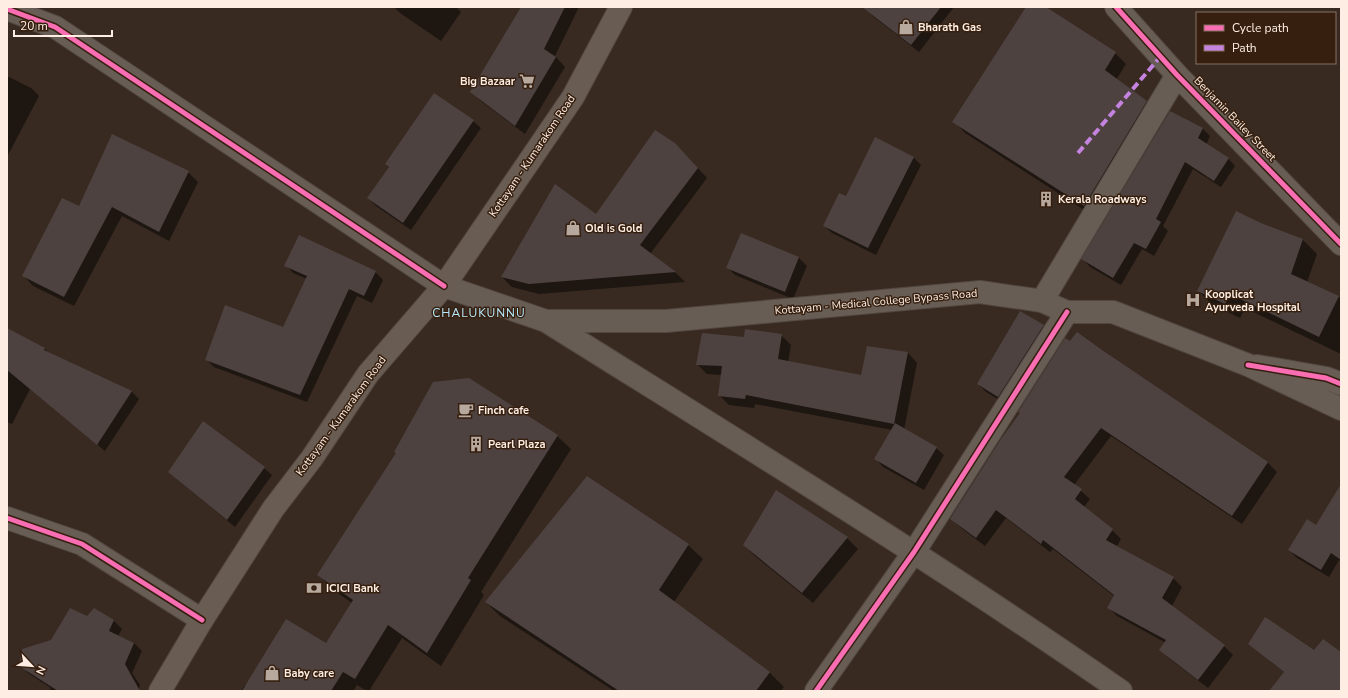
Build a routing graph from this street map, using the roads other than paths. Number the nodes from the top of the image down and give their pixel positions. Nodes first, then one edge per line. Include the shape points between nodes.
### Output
1 (621, 7) edge
2 (1116, 7) edge
3 (7, 9) edge
4 (1177, 74) junction
5 (1341, 244) edge
6 (444, 286) junction
7 (1042, 301) junction
8 (1067, 312) junction
9 (546, 322) junction
10 (1248, 365) junction
11 (1341, 384) edge
12 (1341, 409) edge
13 (7, 518) edge
14 (914, 552) junction
15 (202, 620) junction
16 (160, 691) edge
17 (816, 691) edge
18 (1121, 691) edge

1 - 6 main road, Kottayam - Kumarakom Road via 573,97
2 - 4 street, Benjamin Bailey Street
3 - 6 street, Kottayam - Medical College Bypass Road via 54,27
4 - 5 street, Benjamin Bailey Street
4 - 7 street
6 - 9 street, Kottayam - Medical College Bypass Road
6 - 15 main road, Kottayam - Kumarakom Road via 368,374 312,458 273,509
7 - 8 street, Kottayam - Medical College Bypass Road
7 - 9 street, Kottayam - Medical College Bypass Road via 980,292 666,321
8 - 10 street, Kottayam - Medical College Bypass Road via 1113,312
8 - 14 street
9 - 14 street
10 - 11 street via 1326,378
10 - 12 street, Kottayam - Medical College Bypass Road
13 - 15 street via 82,544
14 - 17 street
14 - 18 street via 1031,628
15 - 16 main road, Kottayam - Kumarakom Road

